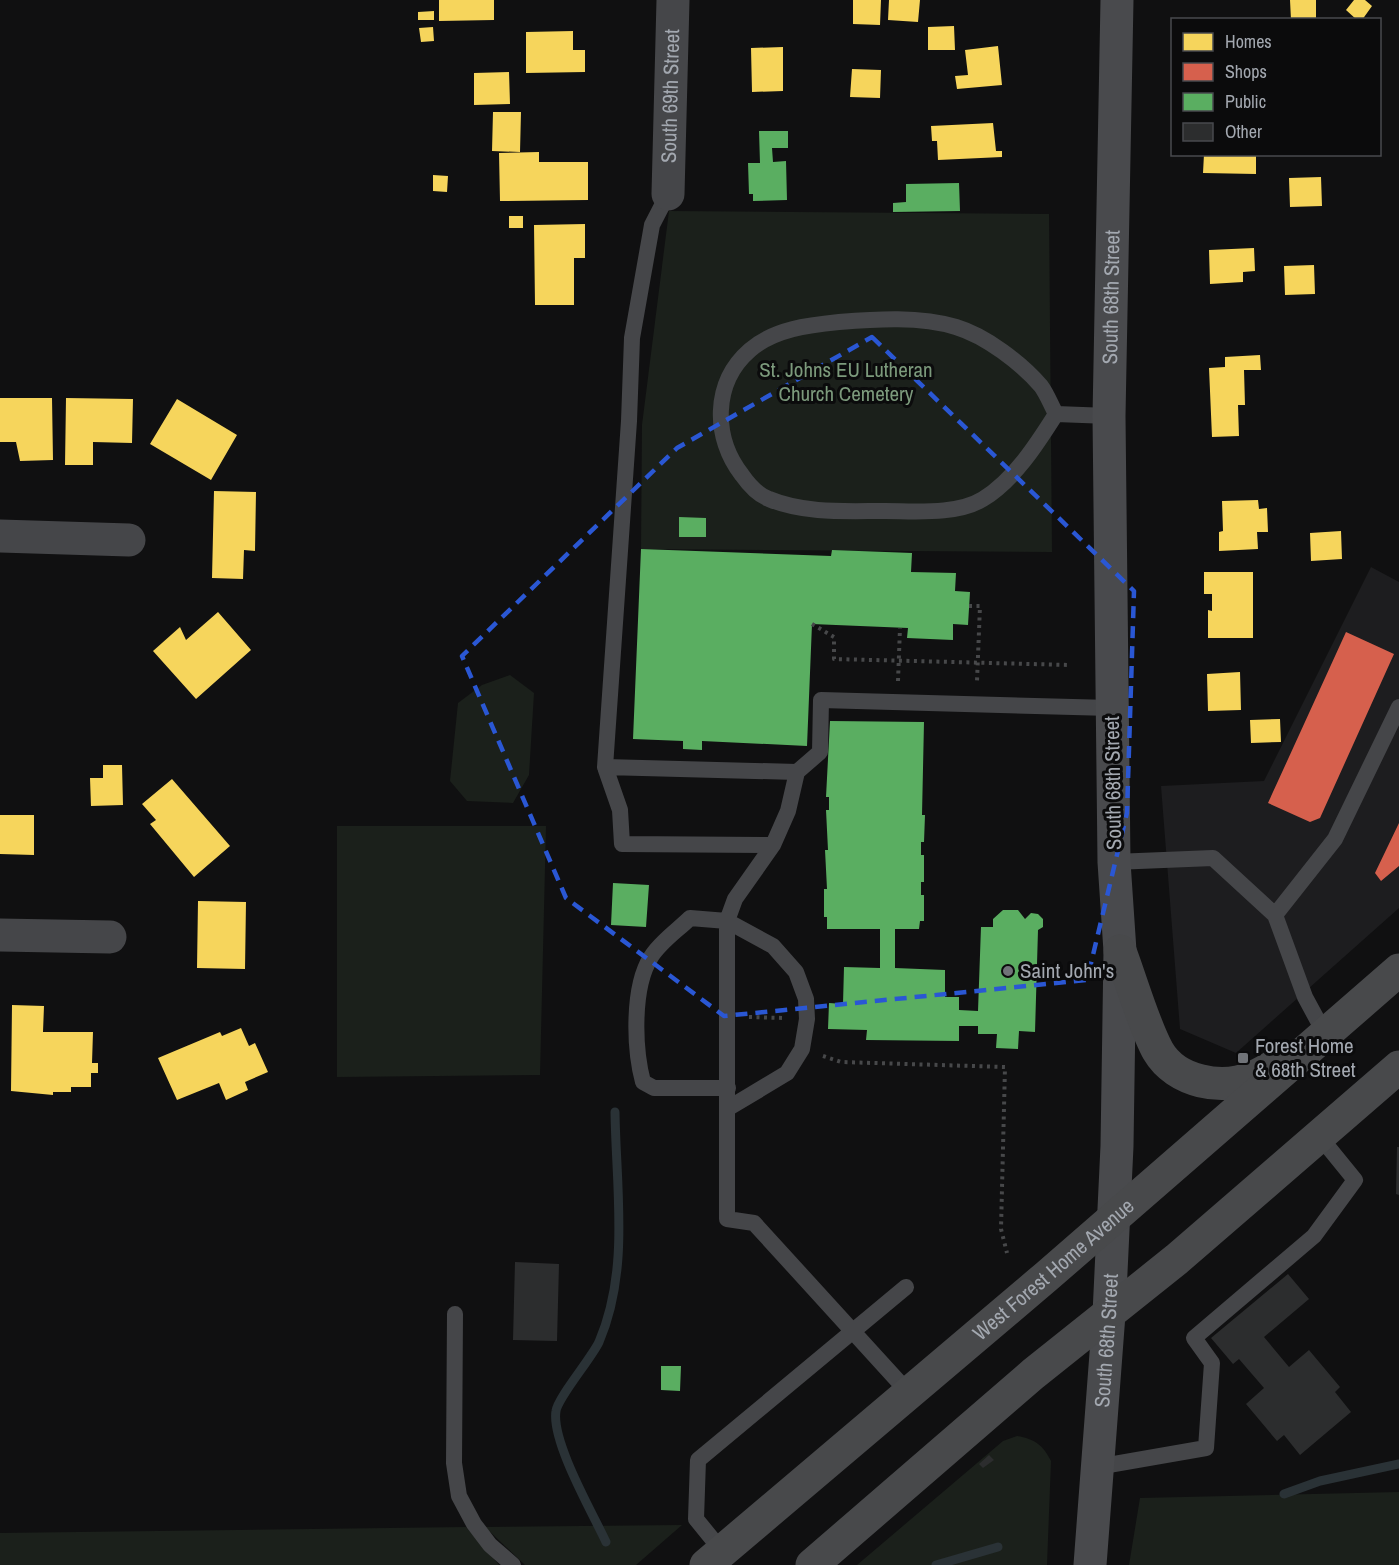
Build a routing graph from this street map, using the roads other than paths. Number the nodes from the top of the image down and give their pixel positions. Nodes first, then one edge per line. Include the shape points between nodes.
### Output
1 (672, 0) edge
2 (1117, 0) edge
3 (668, 194) joint
4 (1056, 414) junction
5 (1109, 416) junction
6 (0, 536) edge
7 (129, 540) dead end
8 (1399, 707) edge
9 (1111, 708) junction
10 (604, 767) junction
11 (797, 772) junction
12 (773, 845) junction
13 (1114, 862) junction
14 (1275, 915) junction
15 (726, 921) junction
16 (0, 935) edge
17 (110, 937) dead end
18 (1120, 951) junction
19 (1399, 970) edge
20 (1318, 1040) junction
21 (1399, 1067) edge
22 (728, 1088) junction
23 (727, 1110) junction
24 (1320, 1137) junction
25 (1114, 1218) junction
26 (906, 1287) dead end
27 (455, 1314) dead end
28 (1109, 1314) junction
29 (852, 1330) junction
30 (908, 1392) junction
31 (1097, 1467) junction
32 (714, 1558) edge
33 (513, 1565) edge
34 (812, 1565) edge
35 (1090, 1565) edge

1 - 3 street, South 69th Street
2 - 5 street, South 68th Street
3 - 10 lane via 652,225 632,338
4 - 4 lane via 1041,387 1012,360 982,340 956,327 873,319 813,325 775,334 751,348 735,364 722,396 719,420 734,464 750,485 767,498 793,507 832,511 920,511 982,500 1035,447
4 - 5 lane
5 - 9 street, South 68th Street
6 - 7 street
8 - 14 lane via 1335,839
9 - 11 lane via 821,700 820,752
9 - 13 street, South 68th Street
10 - 11 lane
10 - 12 lane via 620,810 622,844
11 - 12 lane via 788,811
12 - 15 lane via 735,899
13 - 14 lane via 1213,858
13 - 18 street, South 68th Street
14 - 20 lane
15 - 22 lane
15 - 22 lane via 690,918 652,955 640,979 637,1059 643,1082 654,1088
15 - 23 lane via 772,946 796,972 806,999 807,1019 802,1049 788,1072
16 - 17 street
18 - 20 main road via 1158,1052 1176,1070 1195,1080 1222,1083 1251,1078
18 - 25 street, South 68th Street
19 - 20 main road, West Forest Home Avenue
20 - 25 main road, West Forest Home Avenue
21 - 24 main road
22 - 23 lane
23 - 29 lane via 727,1219 754,1223
24 - 28 main road
24 - 31 lane via 1355,1180 1314,1236 1194,1338 1212,1364 1206,1449
25 - 28 street, South 68th Street
25 - 30 main road, West Forest Home Avenue
26 - 29 lane
27 - 33 lane via 454,1462 459,1496 490,1545
28 - 31 street, South 68th Street
28 - 34 main road via 1032,1374
29 - 30 lane
29 - 32 lane via 698,1460 696,1519
30 - 32 main road, West Forest Home Avenue
31 - 35 street, South 68th Street

